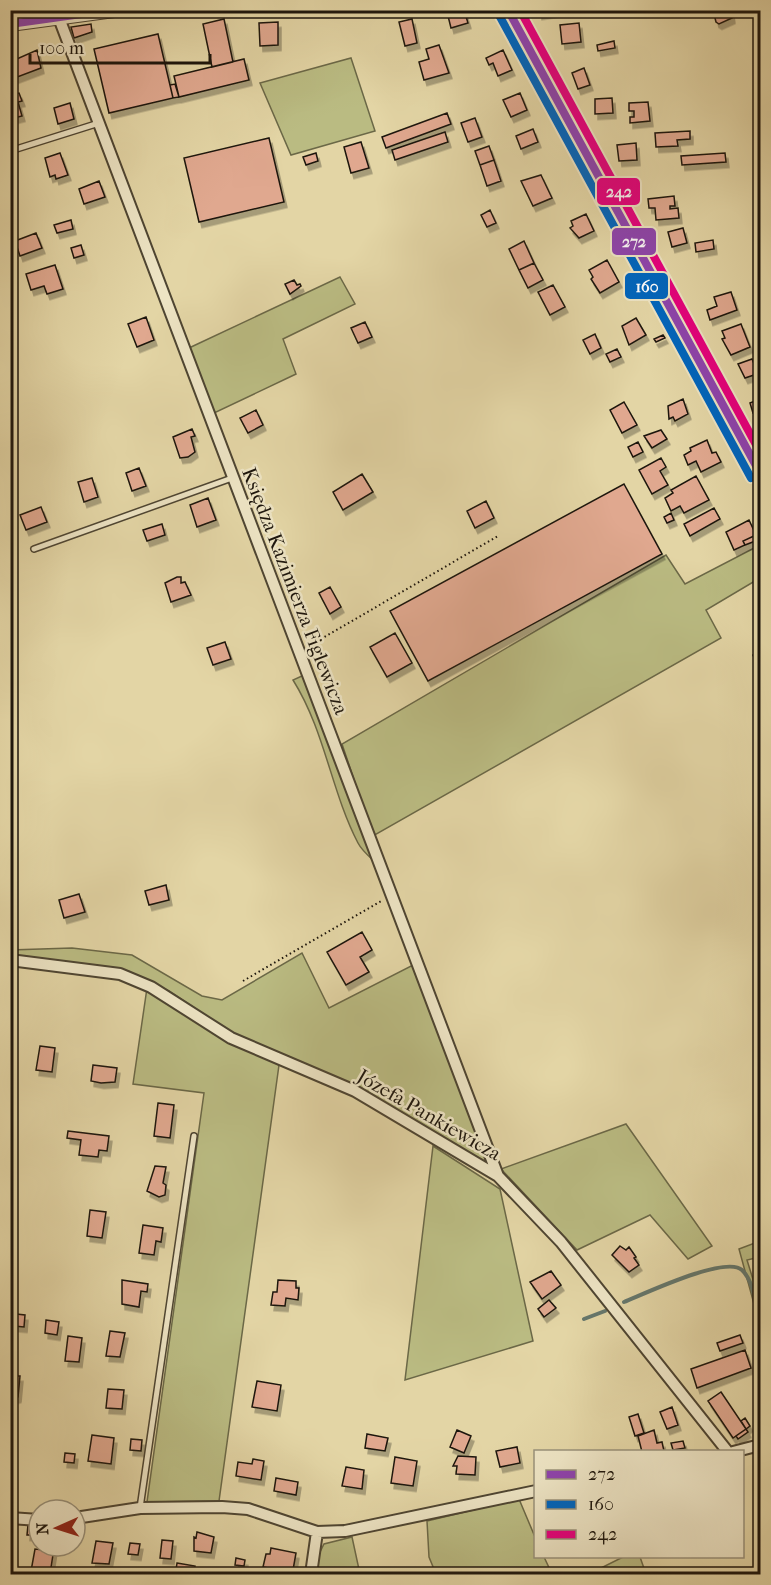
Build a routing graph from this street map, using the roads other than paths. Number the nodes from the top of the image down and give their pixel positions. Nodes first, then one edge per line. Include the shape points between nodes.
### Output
1 (114, 10) edge
2 (507, 10) edge
3 (59, 18) junction
4 (10, 24) edge
5 (99, 123) junction
6 (10, 150) edge
7 (760, 473) edge
8 (232, 478) junction
9 (34, 549) dead end
10 (11, 960) edge
11 (10, 967) edge
12 (194, 1136) dead end
13 (498, 1176) junction
14 (760, 1445) edge
15 (726, 1450) edge
16 (741, 1450) edge
17 (534, 1491) edge
18 (140, 1508) junction
19 (87, 1516) edge
20 (10, 1518) edge
21 (27, 1519) edge
22 (317, 1532) junction
23 (311, 1575) edge

1 - 3 street
2 - 7 street
3 - 4 street
3 - 5 street, Księdza Kazimierza Figlewicza
5 - 6 lane
5 - 8 street, Księdza Kazimierza Figlewicza
8 - 9 lane
8 - 13 street, Księdza Kazimierza Figlewicza
10 - 11 street
10 - 13 street, Józefa Pankiewicza via 120,974 151,987 231,1038 355,1090
12 - 18 lane
13 - 15 street, Józefa Pankiewicza via 561,1242
14 - 16 street
17 - 22 street via 345,1531
18 - 19 street
18 - 22 street via 248,1509
20 - 21 street
22 - 23 street

